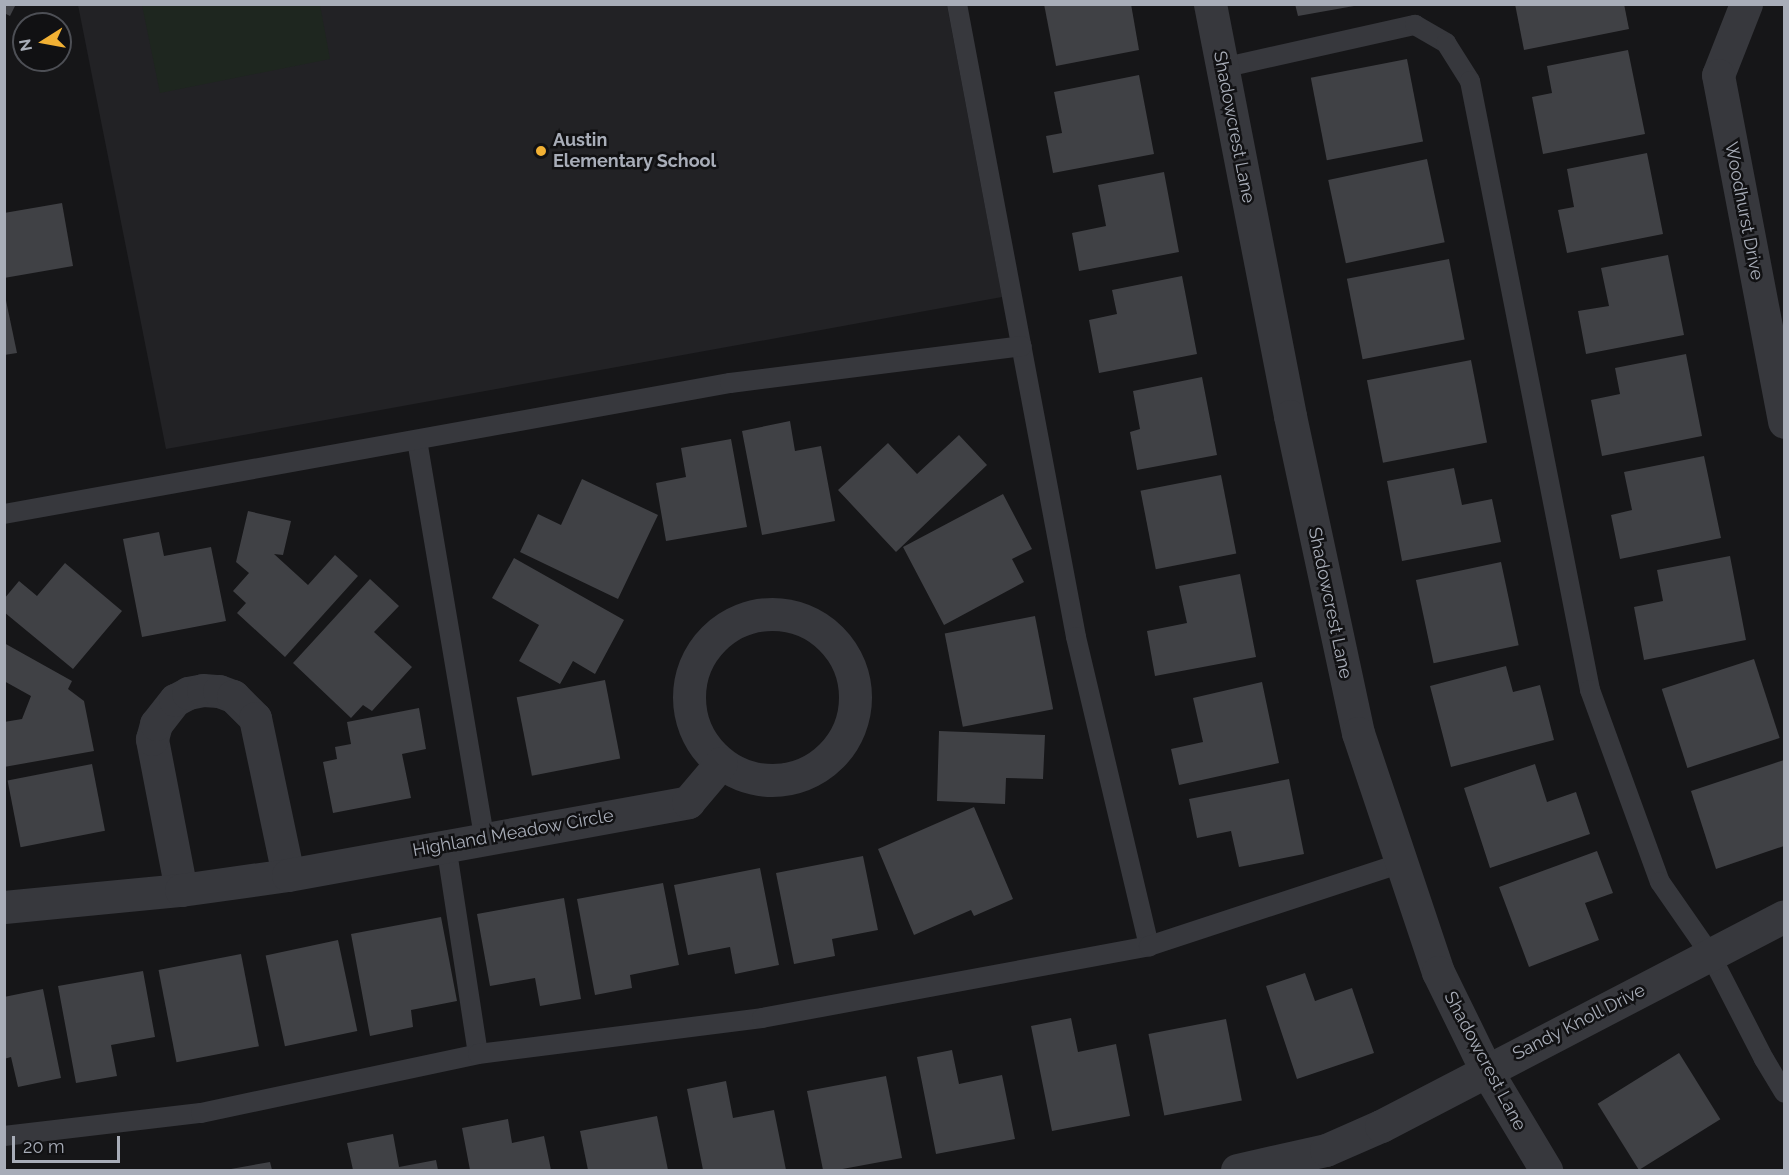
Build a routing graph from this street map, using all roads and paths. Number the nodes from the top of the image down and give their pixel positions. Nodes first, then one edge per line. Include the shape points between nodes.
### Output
1 (957, 4) edge
2 (1210, 4) edge
3 (1746, 4) edge
4 (1222, 68) junction
5 (1022, 346) junction
6 (1785, 422) edge
7 (417, 440) junction
8 (4, 514) edge
9 (721, 763) junction
10 (484, 838) junction
11 (446, 844) junction
12 (1402, 863) junction
13 (288, 875) junction
14 (181, 890) junction
15 (4, 907) edge
16 (1785, 916) edge
17 (1149, 946) junction
18 (1710, 954) junction
19 (478, 1054) junction
20 (1486, 1070) junction
21 (1785, 1092) edge
22 (4, 1136) edge
23 (1237, 1170) edge
24 (1546, 1170) edge

1 - 5 lane
2 - 4 street, Shadowcrest Lane
3 - 6 street, Woodhurst Drive via 1718,75
4 - 12 street, Shadowcrest Lane via 1290,416 1358,733
4 - 18 lane via 1415,25 1446,43 1470,81 1590,690 1660,882
5 - 7 lane via 730,383
5 - 17 lane via 1076,637
7 - 8 lane
7 - 10 lane
9 - 9 street via 741,775 787,780 808,772 835,751 852,721 855,698 852,674 843,653 828,635 812,624 774,614 736,622 705,647 689,687 690,708 695,729
9 - 10 street, Highland Meadow Circle via 688,802
10 - 11 street, Highland Meadow Circle
11 - 13 street, Highland Meadow Circle
11 - 19 lane
12 - 17 lane
12 - 20 street, Shadowcrest Lane via 1438,972
13 - 14 street, Highland Meadow Circle
13 - 14 street via 255,718 233,696 203,690 175,700 156,724 152,739
14 - 15 street, Highland Meadow Circle
16 - 18 street, Sandy Knoll Drive
17 - 19 lane via 762,1018
18 - 20 street, Sandy Knoll Drive
18 - 21 lane
19 - 22 lane via 201,1113
20 - 23 street, Sandy Knoll Drive via 1382,1126 1326,1150
20 - 24 street, Shadowcrest Lane

